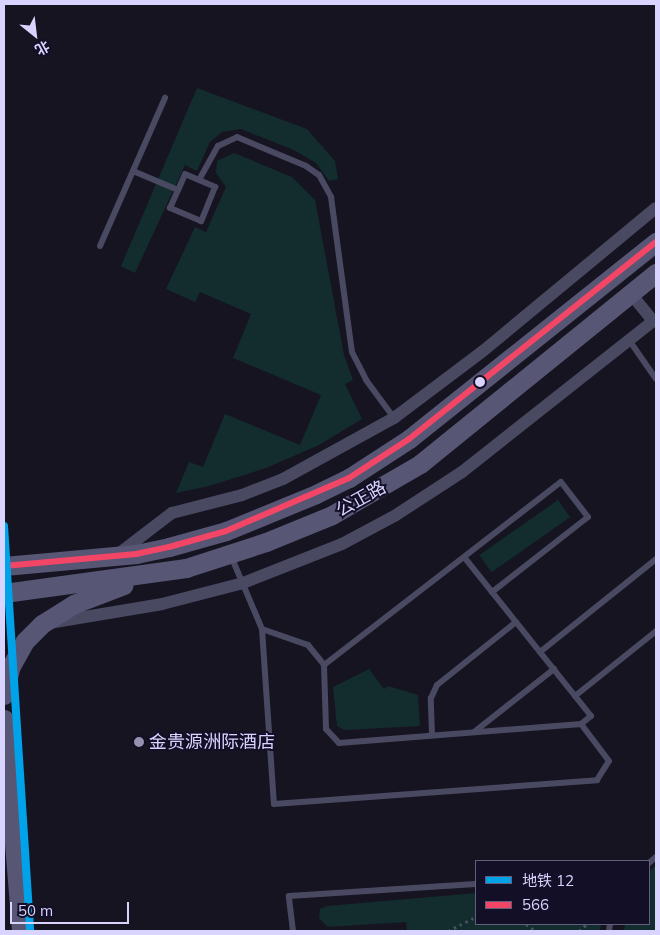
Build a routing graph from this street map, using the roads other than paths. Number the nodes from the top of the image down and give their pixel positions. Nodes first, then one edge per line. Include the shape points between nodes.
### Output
1 (165, 98) dead end
2 (133, 171) junction
3 (199, 180) junction
4 (178, 190) junction
5 (656, 208) edge
6 (656, 242) edge
7 (100, 246) dead end
8 (656, 273) edge
9 (631, 294) junction
10 (654, 323) edge
11 (629, 340) junction
12 (656, 380) edge
13 (394, 418) junction
14 (231, 555) junction
15 (116, 556) junction
16 (464, 557) junction
17 (656, 559) edge
18 (4, 566) edge
19 (148, 575) junction
20 (243, 583) junction
21 (492, 592) junction
22 (4, 593) edge
23 (516, 622) junction
24 (42, 624) junction
25 (262, 629) junction
26 (656, 631) edge
27 (540, 652) junction
28 (324, 665) junction
29 (554, 669) junction
30 (4, 695) edge
31 (575, 696) junction
32 (4, 720) edge
33 (580, 724) junction
34 (474, 732) junction
35 (432, 735) junction
36 (475, 884) edge
37 (21, 931) edge
38 (293, 931) edge

1 - 2 lane
2 - 4 lane
2 - 7 lane
3 - 4 lane via 185,174
3 - 4 lane via 215,187 201,221 170,208
3 - 13 lane via 218,146 237,137 306,166 319,175 331,197 352,352 366,380
5 - 13 street via 483,350
6 - 15 main road, 公正路 via 409,439 349,478 226,531 169,547
8 - 9 main road, 公正路
9 - 10 street
9 - 14 main road, 公正路 via 420,464 332,515
10 - 11 street
11 - 12 lane
11 - 20 street via 545,409 432,493 342,544
13 - 15 street via 282,479 242,495 172,514
14 - 19 main road, 公正路
14 - 20 lane
15 - 18 main road, 公正路
16 - 21 lane
16 - 21 lane via 561,482 588,517
16 - 28 lane
17 - 27 lane
19 - 22 main road, 公正路
19 - 24 main road via 74,604
20 - 24 street via 162,604
20 - 25 lane
21 - 23 lane
23 - 27 lane
23 - 35 lane via 437,685 431,698
24 - 30 main road via 25,641 10,668
25 - 28 lane via 308,645
25 - 33 lane via 274,804 597,780 609,761
26 - 31 lane
27 - 29 lane
28 - 35 lane via 326,729 339,743
29 - 31 lane
29 - 34 lane
31 - 33 lane via 591,716
32 - 37 main road
33 - 34 lane
34 - 35 lane
36 - 38 lane via 289,896

